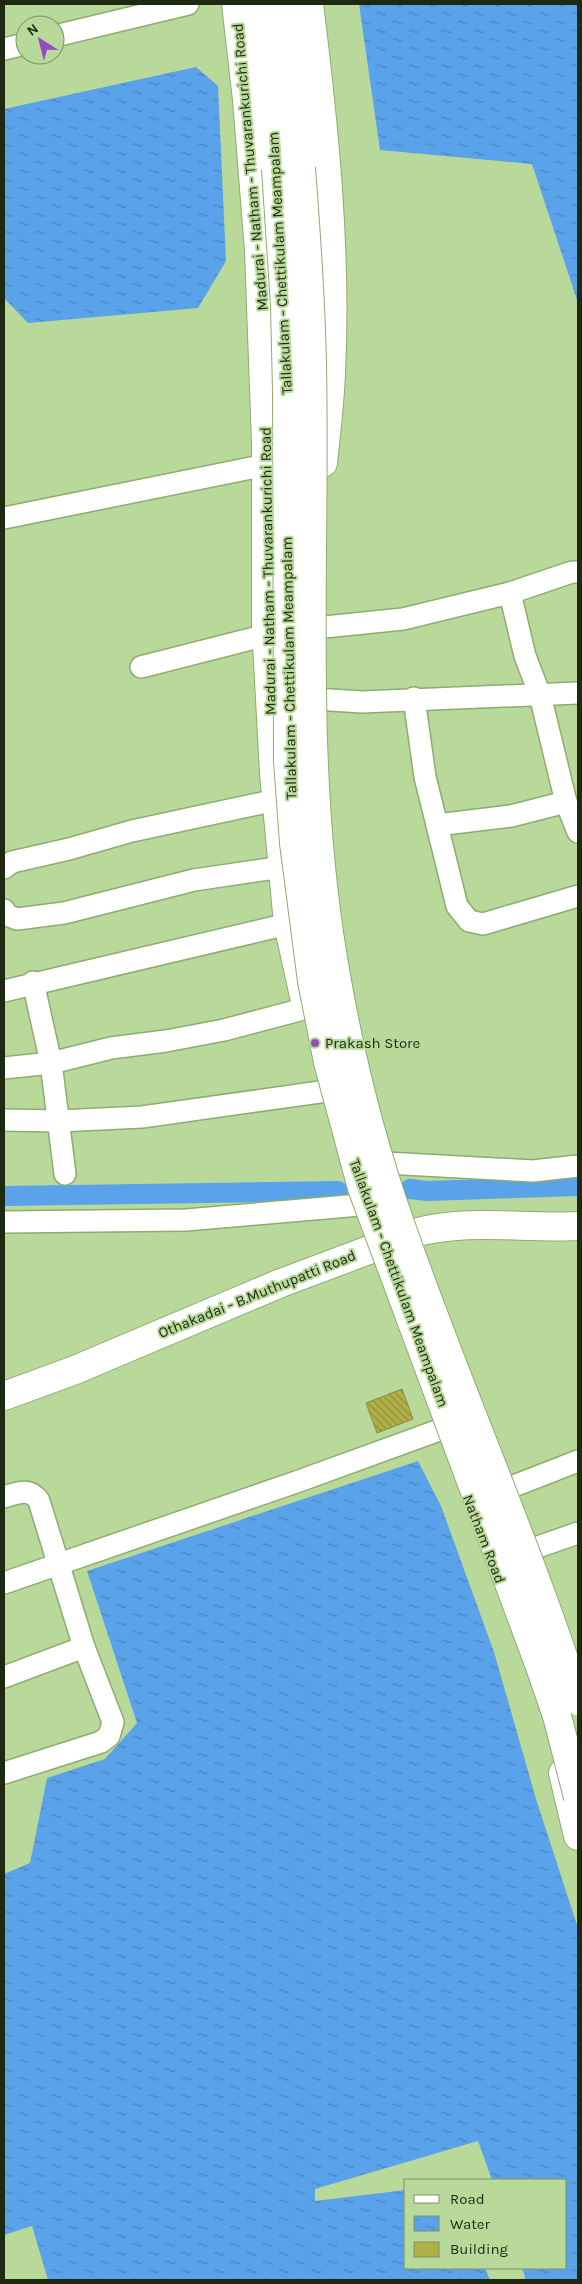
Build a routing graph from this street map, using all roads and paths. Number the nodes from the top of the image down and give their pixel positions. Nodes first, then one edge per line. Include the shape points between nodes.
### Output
1 (188, 4) edge
2 (236, 4) edge
3 (260, 4) edge
4 (285, 4) edge
5 (309, 4) edge
6 (65, 34) edge
7 (289, 168) junction
8 (266, 466) junction
9 (4, 518) edge
10 (578, 572) edge
11 (510, 593) junction
12 (315, 628) junction
13 (266, 635) junction
14 (141, 667) dead end
15 (578, 693) edge
16 (540, 695) junction
17 (315, 698) junction
18 (414, 698) junction
19 (276, 800) junction
20 (566, 802) junction
21 (437, 825) junction
22 (578, 832) edge
23 (282, 866) junction
24 (4, 868) edge
25 (578, 896) edge
26 (4, 910) edge
27 (288, 924) junction
28 (33, 982) junction
29 (4, 990) edge
30 (307, 1008) junction
31 (51, 1063) junction
32 (4, 1068) edge
33 (327, 1092) junction
34 (4, 1120) edge
35 (59, 1121) junction
36 (386, 1163) junction
37 (578, 1166) edge
38 (65, 1174) dead end
39 (360, 1205) junction
40 (4, 1222) edge
41 (576, 1231) edge
42 (410, 1234) junction
43 (374, 1247) junction
44 (4, 1396) edge
45 (442, 1429) junction
46 (578, 1461) edge
47 (506, 1489) junction
48 (4, 1497) edge
49 (578, 1533) edge
50 (529, 1550) junction
51 (59, 1564) junction
52 (4, 1583) edge
53 (84, 1648) junction
54 (576, 1668) edge
55 (4, 1677) edge
56 (578, 1701) edge
57 (4, 1773) edge
58 (578, 1798) edge
59 (578, 1836) edge

1 - 6 street
2 - 8 main road, Madurai - Natham - Thuvarankurichi Road via 259,251
3 - 7 main road, Tallakulam - Chettikulam Meampalam
4 - 7 main road, Tallakulam - Chettikulam Meampalam
5 - 12 main road via 325,166 332,311 330,391 316,527
7 - 56 main road, Tallakulam - Chettikulam Meampalam, bridge via 312,366 313,743 318,841 334,964 363,1100 401,1226
7 - 58 main road, Tallakulam - Chettikulam Meampalam, bridge via 286,306 288,761 295,853 314,991 337,1100 376,1231 536,1655
8 - 9 street
8 - 13 main road, Madurai - Natham - Thuvarankurichi Road
10 - 11 street
11 - 12 street via 403,619
11 - 16 street via 525,656
12 - 17 main road
13 - 14 street
13 - 19 main road, Madurai - Natham - Thuvarankurichi Road
15 - 16 street
16 - 18 street
16 - 20 street
17 - 18 street via 362,702
17 - 36 main road via 319,804 333,929 355,1044
18 - 21 street via 425,777
19 - 23 main road, Madurai - Natham - Thuvarankurichi Road
19 - 24 street via 132,831 12,862
20 - 21 street via 511,816
20 - 22 street
21 - 25 street via 458,906 469,921 483,924
23 - 26 street via 194,880 64,913 17,919
23 - 27 main road, Madurai - Natham - Thuvarankurichi Road
27 - 28 street
27 - 30 main road, Madurai - Natham - Thuvarankurichi Road
28 - 29 street
28 - 31 street
30 - 31 street via 224,1030 110,1048
30 - 33 main road, Madurai - Natham - Thuvarankurichi Road
31 - 32 street
31 - 35 street
33 - 35 street via 151,1116
33 - 39 main road, Madurai - Natham - Thuvarankurichi Road
34 - 35 street
35 - 38 street
36 - 37 street via 533,1171
36 - 42 main road
39 - 40 street via 186,1220
39 - 43 main road, Madurai - Natham - Thuvarankurichi Road
41 - 42 main road, Othakadai - B.Muthupatti Road via 469,1225 436,1227
42 - 43 main road, Othakadai - B.Muthupatti Road
42 - 47 main road
43 - 44 main road, Othakadai - B.Muthupatti Road
43 - 45 main road, Natham Road
45 - 51 street
45 - 59 main road, Natham Road via 545,1705
46 - 47 street
47 - 50 main road
48 - 51 street via 20,1492 35,1495
49 - 50 street
50 - 54 main road
51 - 52 street
51 - 53 street
53 - 55 street
53 - 57 street via 113,1722 109,1736 100,1742

